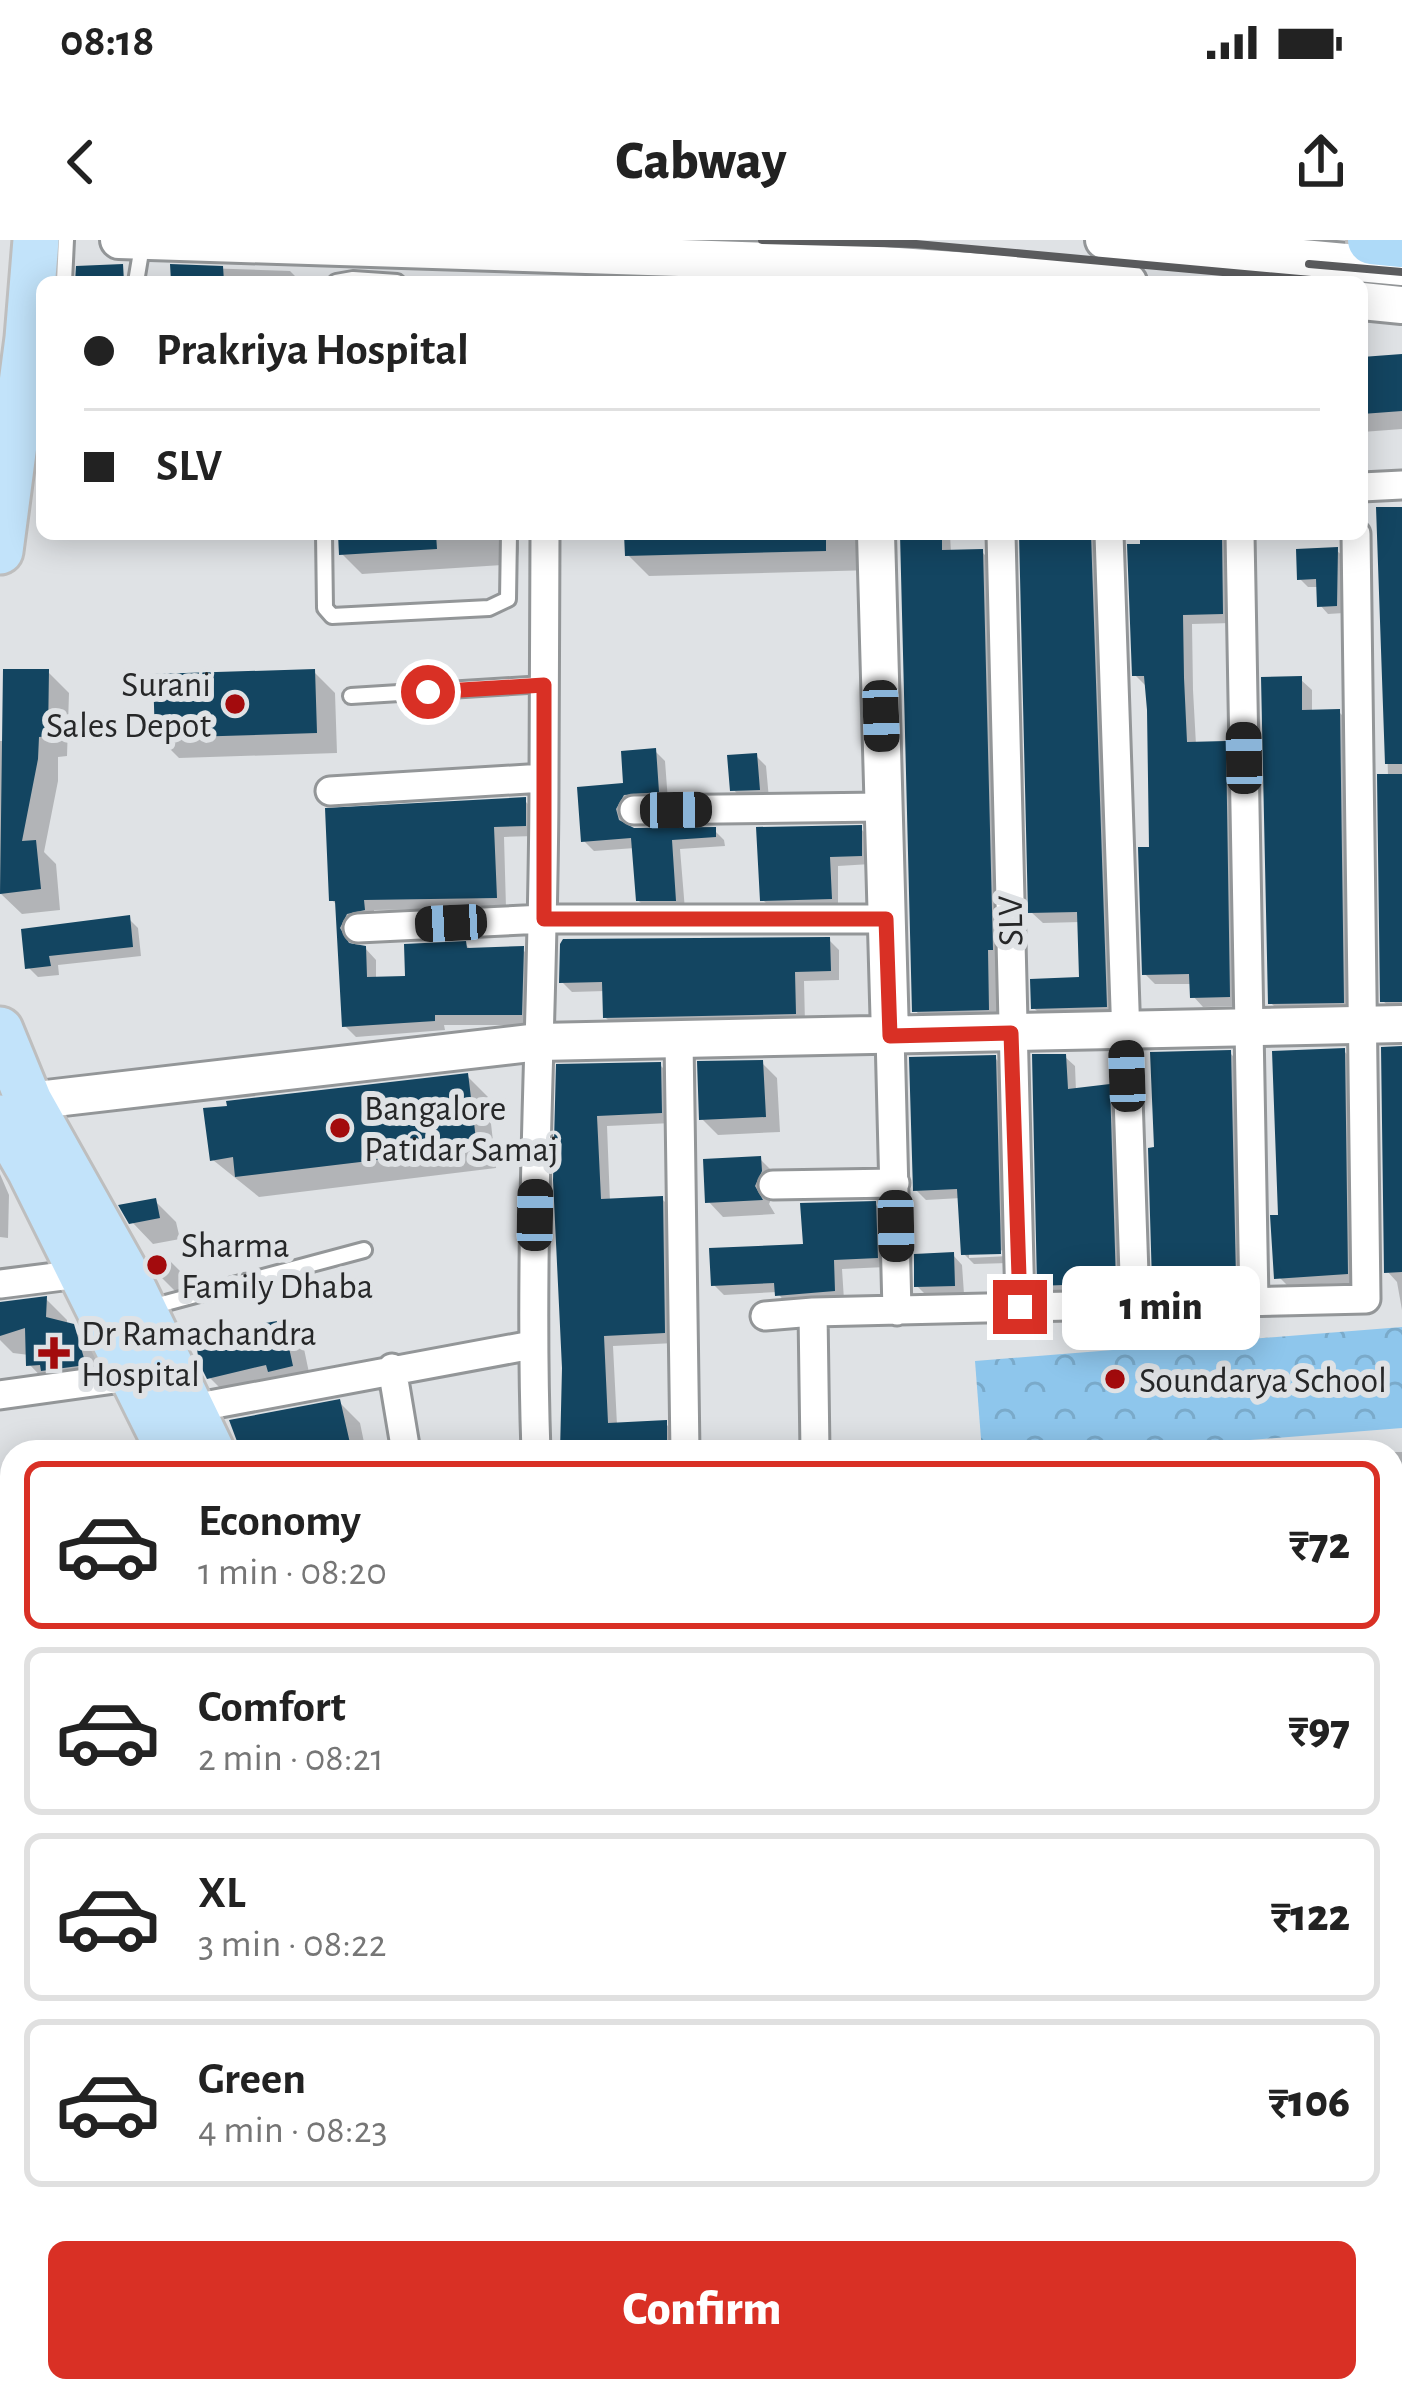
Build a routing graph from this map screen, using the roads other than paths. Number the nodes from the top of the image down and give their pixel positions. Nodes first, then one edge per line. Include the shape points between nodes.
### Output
1 (35, 240) edge
2 (66, 240) edge
3 (119, 240) edge
4 (1104, 240) edge
5 (1372, 240) edge
6 (143, 241) edge
7 (1402, 243) edge
8 (536, 258) edge
9 (869, 262) edge
10 (353, 263) junction
11 (1402, 267) edge
12 (64, 276) edge
13 (137, 276) edge
14 (341, 276) edge
15 (383, 276) edge
16 (1050, 276) edge
17 (1368, 302) edge
18 (1402, 305) edge
19 (35, 338) edge
20 (1402, 485) edge
21 (1368, 487) edge
22 (324, 540) edge
23 (509, 540) edge
24 (544, 540) edge
25 (876, 540) edge
26 (1001, 540) edge
27 (1109, 540) edge
28 (1240, 540) edge
29 (1355, 540) edge
30 (0, 551) edge
31 (511, 591) junction
32 (544, 591) junction
33 (544, 685) junction
34 (351, 696) dead end
35 (544, 778) junction
36 (330, 790) dead end
37 (884, 807) junction
38 (634, 811) dead end
39 (544, 919) junction
40 (886, 919) junction
41 (358, 928) dead end
42 (1402, 1024) edge
43 (1361, 1025) junction
44 (1247, 1028) junction
45 (0, 1030) edge
46 (1125, 1030) junction
47 (1011, 1033) junction
48 (890, 1036) junction
49 (680, 1040) junction
50 (539, 1042) junction
51 (15, 1109) edge
52 (15, 1172) edge
53 (895, 1183) junction
54 (773, 1185) dead end
55 (364, 1250) dead end
56 (80, 1274) junction
57 (0, 1284) edge
58 (1253, 1302) junction
59 (1135, 1304) junction
60 (1020, 1307) junction
61 (142, 1310) junction
62 (897, 1311) junction
63 (814, 1312) junction
64 (765, 1316) dead end
65 (532, 1345) junction
66 (392, 1369) junction
67 (129, 1377) junction
68 (0, 1395) edge
69 (188, 1408) junction
70 (163, 1440) edge
71 (205, 1440) edge
72 (404, 1440) edge
73 (536, 1440) edge
74 (685, 1440) edge
75 (815, 1440) edge

1 - 19 main road
2 - 12 lane
3 - 6 street
4 - 11 street
5 - 7 highway
6 - 10 street
6 - 13 lane
8 - 9 street
8 - 10 street
9 - 16 street
10 - 14 lane
10 - 15 lane
17 - 18 street
19 - 30 main road
20 - 21 street
22 - 31 lane via 325,608 332,616 489,608
23 - 31 lane
24 - 32 street
25 - 37 street
26 - 47 street, SLV
27 - 46 street
28 - 44 street
29 - 43 street
31 - 32 lane
32 - 33 street
33 - 34 lane
33 - 35 street
35 - 36 street
35 - 39 street
37 - 38 street
37 - 40 street
39 - 40 street
39 - 41 street
39 - 50 street
40 - 48 street
42 - 43 street
43 - 44 street
43 - 58 street via 1366,1299
44 - 46 street
44 - 58 street
45 - 51 main road
46 - 47 street
46 - 59 street
47 - 48 street
47 - 60 street, SLV
48 - 49 street
48 - 53 street
49 - 50 street
49 - 74 street
50 - 51 street
50 - 65 street
51 - 52 main road
51 - 61 main road
52 - 56 main road
53 - 54 street
53 - 62 street
55 - 61 lane
56 - 57 street
56 - 67 main road
58 - 59 street
59 - 60 street
60 - 62 street
61 - 69 main road
62 - 63 street
63 - 64 street
63 - 75 street
65 - 66 street
65 - 73 street
66 - 69 street
66 - 72 street
67 - 68 street
67 - 70 main road
69 - 71 main road

